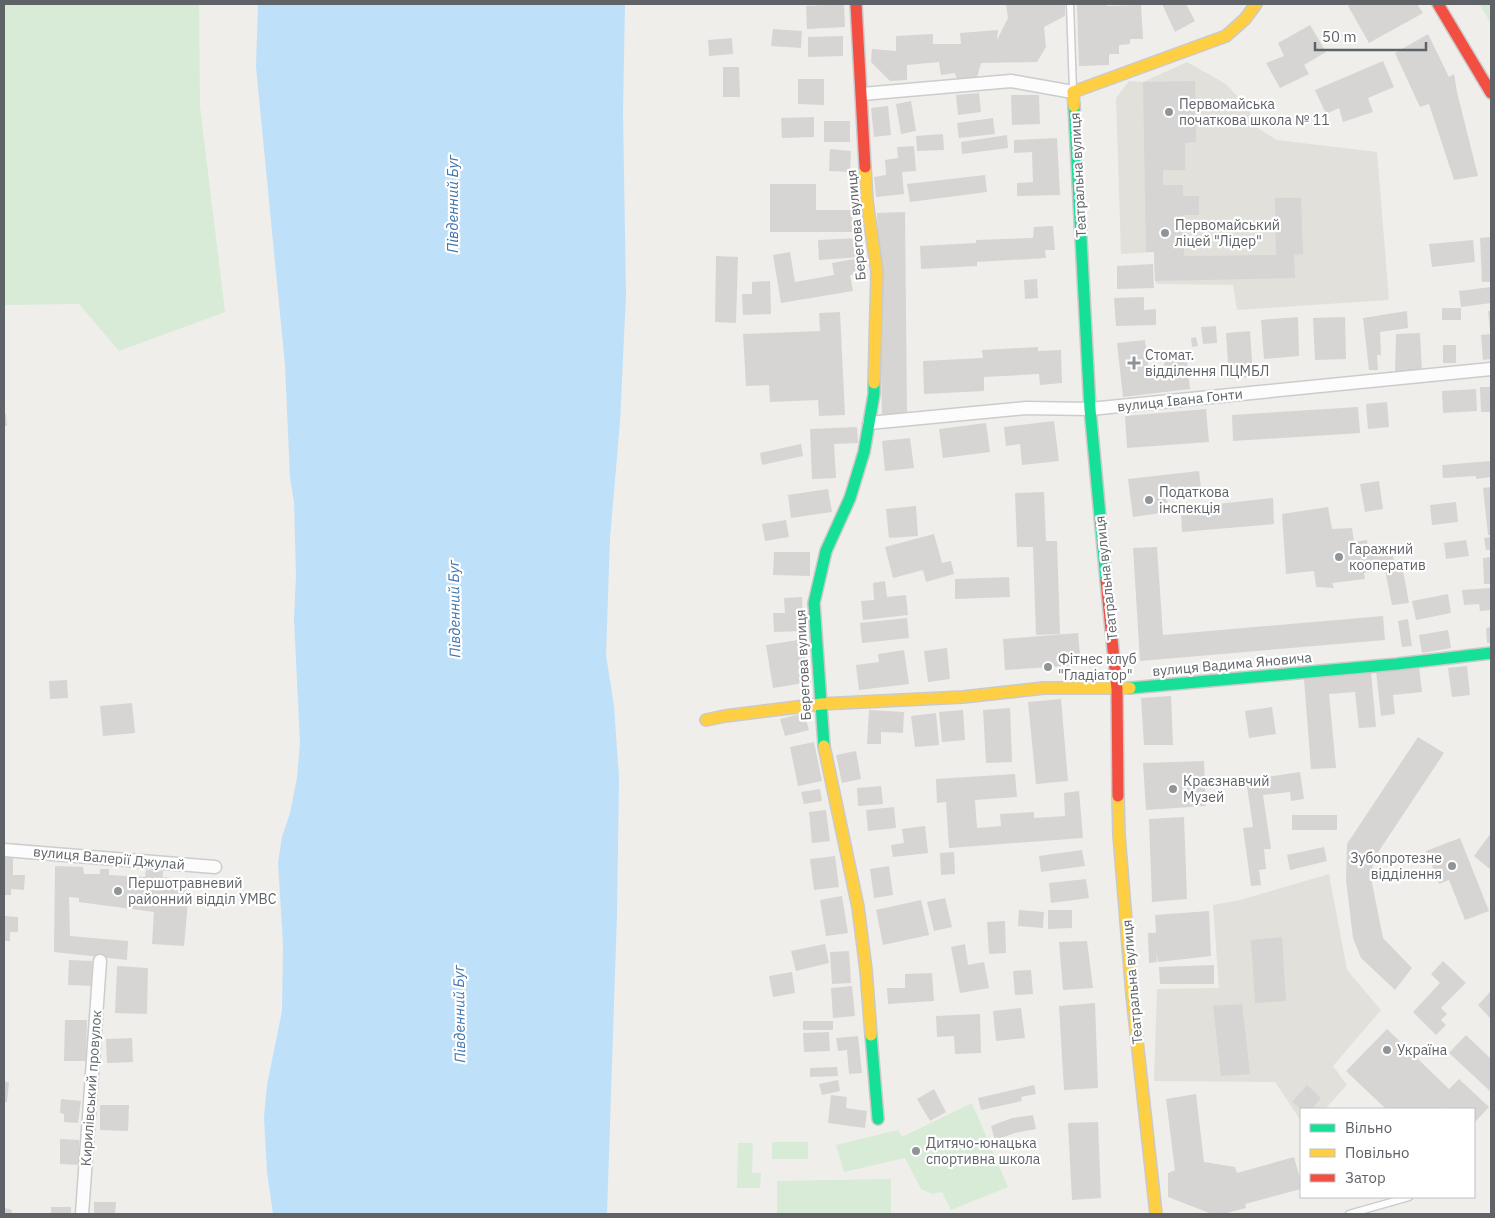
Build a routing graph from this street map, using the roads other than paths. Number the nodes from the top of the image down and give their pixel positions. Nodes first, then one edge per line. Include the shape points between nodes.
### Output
1 (856, 4) edge
2 (1070, 4) edge
3 (1256, 4) edge
4 (1438, 4) edge
5 (1073, 92) junction
6 (1491, 93) edge
7 (862, 94) junction
8 (1491, 370) edge
9 (1090, 409) junction
10 (869, 424) junction
11 (1491, 653) edge
12 (1117, 689) junction
13 (820, 704) junction
14 (706, 720) dead end
15 (4, 850) edge
16 (215, 867) dead end
17 (100, 961) dead end
18 (878, 1119) dead end
19 (1405, 1198) edge
20 (82, 1214) edge
21 (1156, 1214) edge
22 (1349, 1214) edge

1 - 7 street, Берегова вулиця
2 - 5 lane
3 - 5 street via 1226,36
4 - 6 street
5 - 7 street via 1011,81
5 - 9 street, Театральна вулиця
7 - 10 street, Берегова вулиця via 867,201 877,272 874,394
8 - 9 street, вулиця Івана Гонти
9 - 10 street, вулиця Івана Гонти via 1026,408
9 - 12 street, Театральна вулиця
10 - 13 street, Берегова вулиця via 850,498 826,551 814,603
11 - 12 street, вулиця Вадима Яновича
12 - 13 street, вулиця Вадима Яновича via 1044,688 964,697
12 - 21 street, Театральна вулиця via 1119,835 1132,995
13 - 14 street, вулиця Вадима Яновича
13 - 18 street, Берегова вулиця via 822,738 858,907
15 - 16 street, вулиця Валерії Джулай
17 - 20 street, Кирилівський провулок
19 - 22 lane

